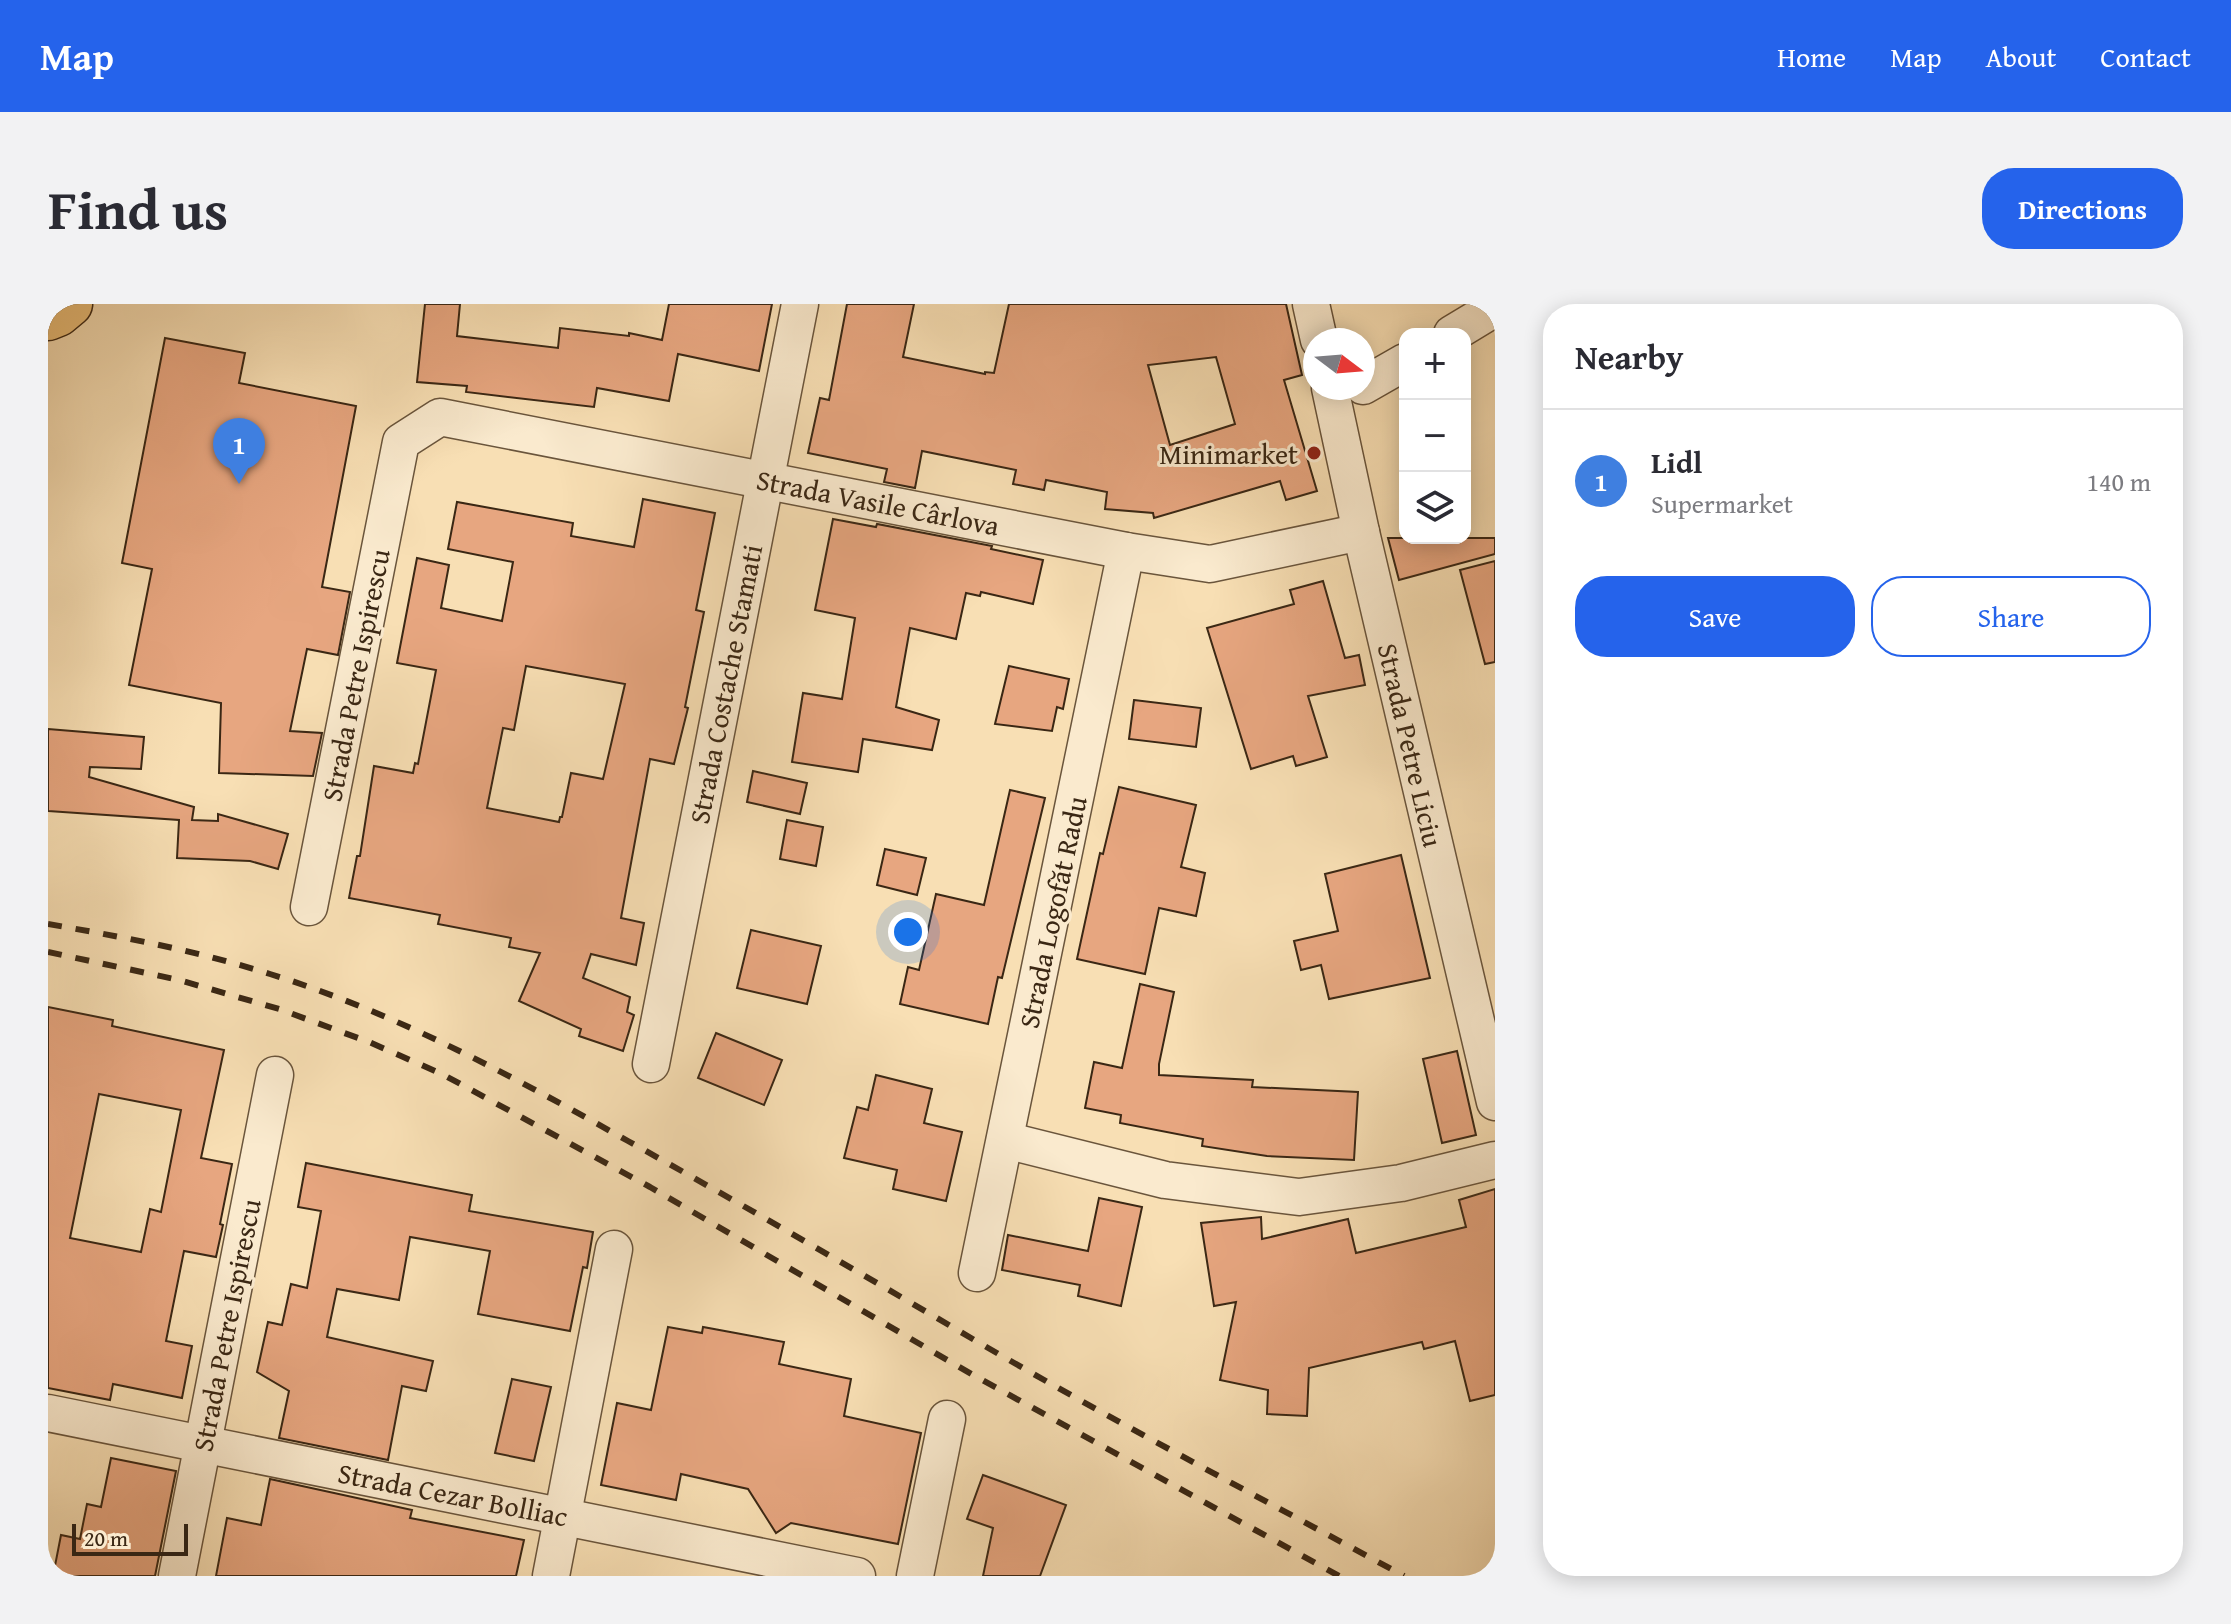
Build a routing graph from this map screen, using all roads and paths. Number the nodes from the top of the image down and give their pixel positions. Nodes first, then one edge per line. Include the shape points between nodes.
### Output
1 (800, 304) edge
2 (1311, 304) edge
3 (1495, 308) edge
4 (1316, 328) edge
5 (1462, 328) edge
6 (1399, 365) edge
7 (1375, 378) edge
8 (1348, 400) edge
9 (401, 442) joint
10 (765, 480) junction
11 (1361, 532) junction
12 (1126, 551) junction
13 (309, 907) dead end
14 (651, 1064) dead end
15 (275, 1075) dead end
16 (1495, 1102) edge
17 (1005, 1140) junction
18 (1495, 1160) edge
19 (614, 1249) dead end
20 (977, 1273) dead end
21 (48, 1413) edge
22 (947, 1419) dead end
23 (203, 1444) junction
24 (562, 1517) junction
25 (177, 1576) edge
26 (551, 1576) edge
27 (857, 1576) edge
28 (915, 1576) edge

1 - 10 street, Strada Costache Stamati
2 - 4 street
3 - 5 street
6 - 7 street
8 - 11 street, Strada Petre Liciu
9 - 10 street, Strada Vasile Cârlova via 440,417
9 - 13 street, Strada Petre Ispirescu
10 - 12 street, Strada Vasile Cârlova
10 - 14 street, Strada Costache Stamati
11 - 12 street, Strada Vasile Cârlova via 1210,564
11 - 16 street, Strada Petre Liciu
12 - 17 street, Strada Logofăt Radu
15 - 23 street, Strada Petre Ispirescu
17 - 18 street via 1165,1180 1299,1197 1401,1183
17 - 20 street, Strada Logofăt Radu
19 - 24 street
21 - 23 street, Strada Cezar Bolliac
22 - 28 street
23 - 24 street, Strada Cezar Bolliac
23 - 25 street, Strada Petre Ispirescu
24 - 26 street
24 - 27 street, Strada Cezar Bolliac

